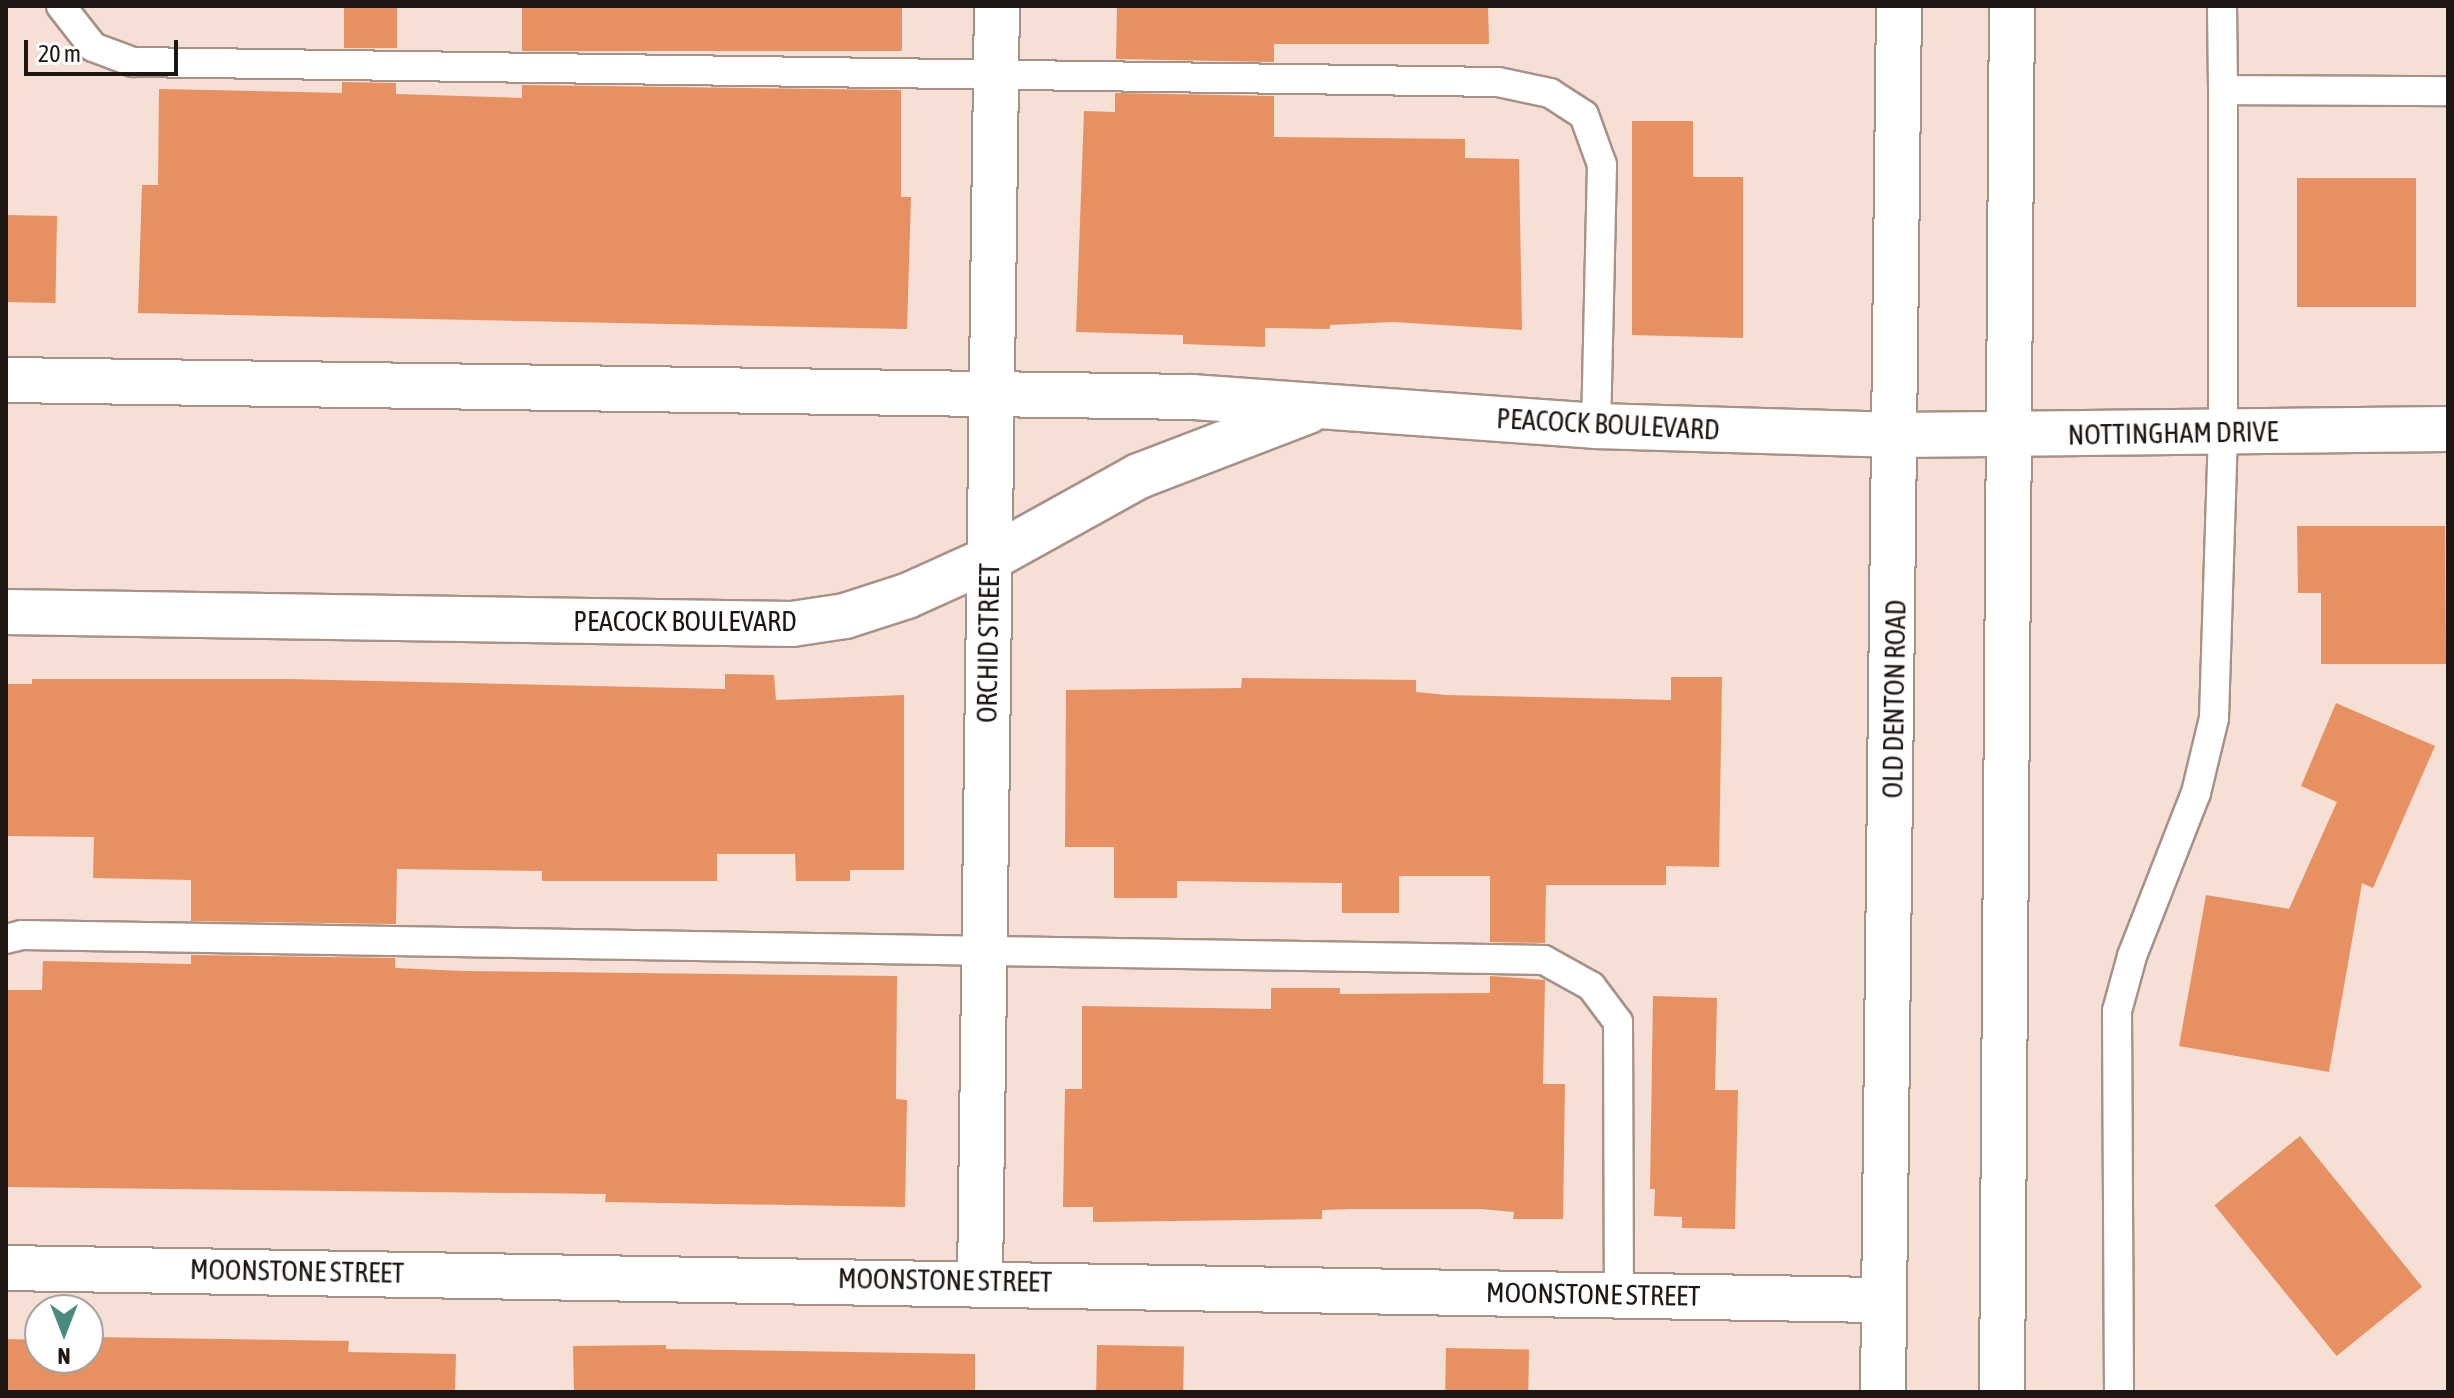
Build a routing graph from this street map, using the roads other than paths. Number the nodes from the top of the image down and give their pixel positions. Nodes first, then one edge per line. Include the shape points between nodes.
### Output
1 (61, 6) edge
2 (997, 6) edge
3 (1899, 6) edge
4 (2012, 6) edge
5 (2222, 6) edge
6 (996, 73) junction
7 (2223, 90) junction
8 (2448, 91) edge
9 (6, 380) edge
10 (992, 397) junction
11 (1318, 408) junction
12 (1596, 426) junction
13 (2448, 429) edge
14 (2223, 432) junction
15 (1898, 435) junction
16 (2012, 435) junction
17 (989, 559) junction
18 (6, 612) edge
19 (6, 939) edge
20 (985, 949) junction
21 (6, 1268) edge
22 (980, 1281) junction
23 (1619, 1295) junction
24 (1884, 1300) junction
25 (1883, 1392) edge
26 (2002, 1392) edge
27 (2119, 1392) edge

1 - 6 lane via 93,47 133,62
2 - 6 street, ORCHID STREET
3 - 15 street, OLD DENTON ROAD
4 - 16 street
5 - 7 lane
6 - 10 street, ORCHID STREET
6 - 12 lane via 1498,82 1550,93 1584,115 1602,165
7 - 8 lane
7 - 14 lane
9 - 10 street, PEACOCK BOULEVARD
10 - 11 street, PEACOCK BOULEVARD via 1192,397
10 - 17 street, ORCHID STREET
11 - 12 street, PEACOCK BOULEVARD
11 - 17 street, PEACOCK BOULEVARD via 1139,476
12 - 15 street, PEACOCK BOULEVARD
13 - 14 street, NOTTINGHAM DRIVE
14 - 16 street, NOTTINGHAM DRIVE
14 - 27 lane via 2214,718 2196,793 2132,956 2117,1011
15 - 16 street, NOTTINGHAM DRIVE
15 - 24 street, OLD DENTON ROAD
16 - 26 street
17 - 18 street, PEACOCK BOULEVARD via 907,596 845,616 792,624
17 - 20 street, ORCHID STREET
19 - 20 lane via 22,935
20 - 22 street, ORCHID STREET
20 - 23 lane via 1544,960 1591,986 1618,1022
21 - 22 street, MOONSTONE STREET
22 - 23 street, MOONSTONE STREET
23 - 24 street, MOONSTONE STREET
24 - 25 street, OLD DENTON ROAD

